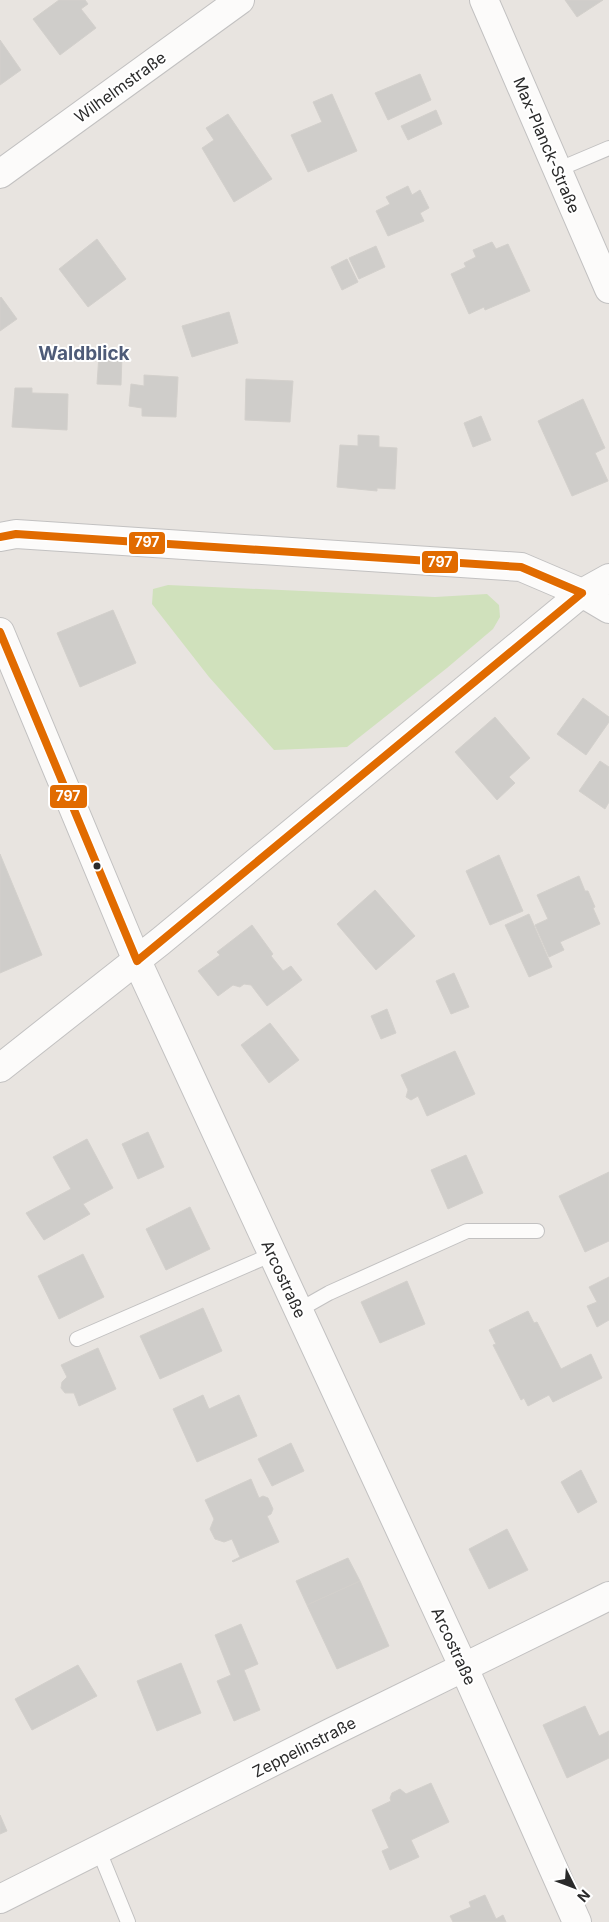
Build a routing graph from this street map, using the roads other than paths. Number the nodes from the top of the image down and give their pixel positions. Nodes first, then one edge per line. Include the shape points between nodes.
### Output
1 (240, 0) edge
2 (484, 0) edge
3 (609, 148) edge
4 (557, 170) junction
5 (0, 174) edge
6 (609, 289) edge
7 (0, 536) edge
8 (609, 578) edge
9 (582, 593) junction
10 (609, 609) edge
11 (0, 632) edge
12 (137, 960) junction
13 (0, 1068) edge
14 (537, 1231) dead end
15 (273, 1254) junction
16 (298, 1310) junction
17 (77, 1339) dead end
18 (609, 1596) edge
19 (464, 1668) junction
20 (98, 1851) junction
21 (0, 1899) edge
22 (128, 1922) edge
23 (577, 1922) edge

1 - 5 street, Wilhelmstraße
2 - 4 street, Max-Planck-Straße
3 - 4 lane
4 - 6 street, Max-Planck-Straße
7 - 9 street via 16,534 522,567
8 - 9 street
9 - 10 street
9 - 12 street
11 - 12 street, Arcostraße
12 - 13 street
12 - 15 street, Arcostraße
14 - 16 lane via 467,1231
15 - 16 street, Arcostraße
15 - 17 lane
16 - 19 street, Arcostraße
18 - 19 street, Zeppelinstraße
19 - 20 street, Zeppelinstraße
19 - 23 street, Arcostraße
20 - 21 street, Zeppelinstraße
20 - 22 lane

